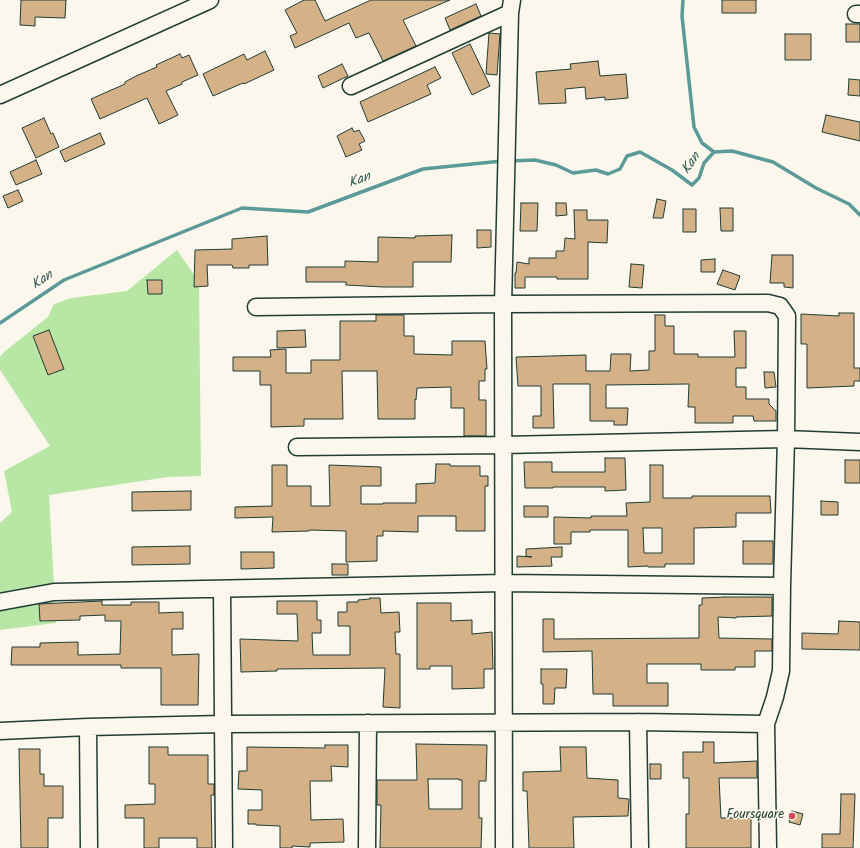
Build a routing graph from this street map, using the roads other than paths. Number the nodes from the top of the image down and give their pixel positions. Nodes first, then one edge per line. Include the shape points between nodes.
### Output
1 (210, 0) edge
2 (511, 7) edge
3 (351, 86) dead end
4 (0, 95) edge
5 (503, 304) junction
6 (256, 306) dead end
7 (786, 439) junction
8 (860, 442) edge
9 (503, 445) junction
10 (297, 447) dead end
11 (504, 583) junction
12 (782, 586) junction
13 (222, 589) junction
14 (0, 602) edge
15 (638, 722) junction
16 (504, 723) junction
17 (223, 724) junction
18 (368, 724) junction
19 (766, 724) junction
20 (88, 727) junction
21 (0, 731) edge
22 (89, 848) edge
23 (224, 848) edge
24 (367, 848) edge
25 (504, 848) edge
26 (640, 848) edge
27 (768, 848) edge

1 - 4 street
2 - 3 street
2 - 5 street
5 - 6 street
5 - 7 street via 768,302 780,306 787,316
5 - 9 street
7 - 8 street
7 - 9 street
7 - 12 street
9 - 10 street
9 - 11 street
11 - 12 street
11 - 13 street
11 - 16 street
12 - 19 street via 781,671
13 - 14 street via 54,592
13 - 17 street
15 - 16 street
15 - 19 street
15 - 26 street
16 - 18 street
16 - 25 street
17 - 18 street
17 - 20 street
17 - 23 street
18 - 24 street
19 - 27 street
20 - 21 street
20 - 22 street

